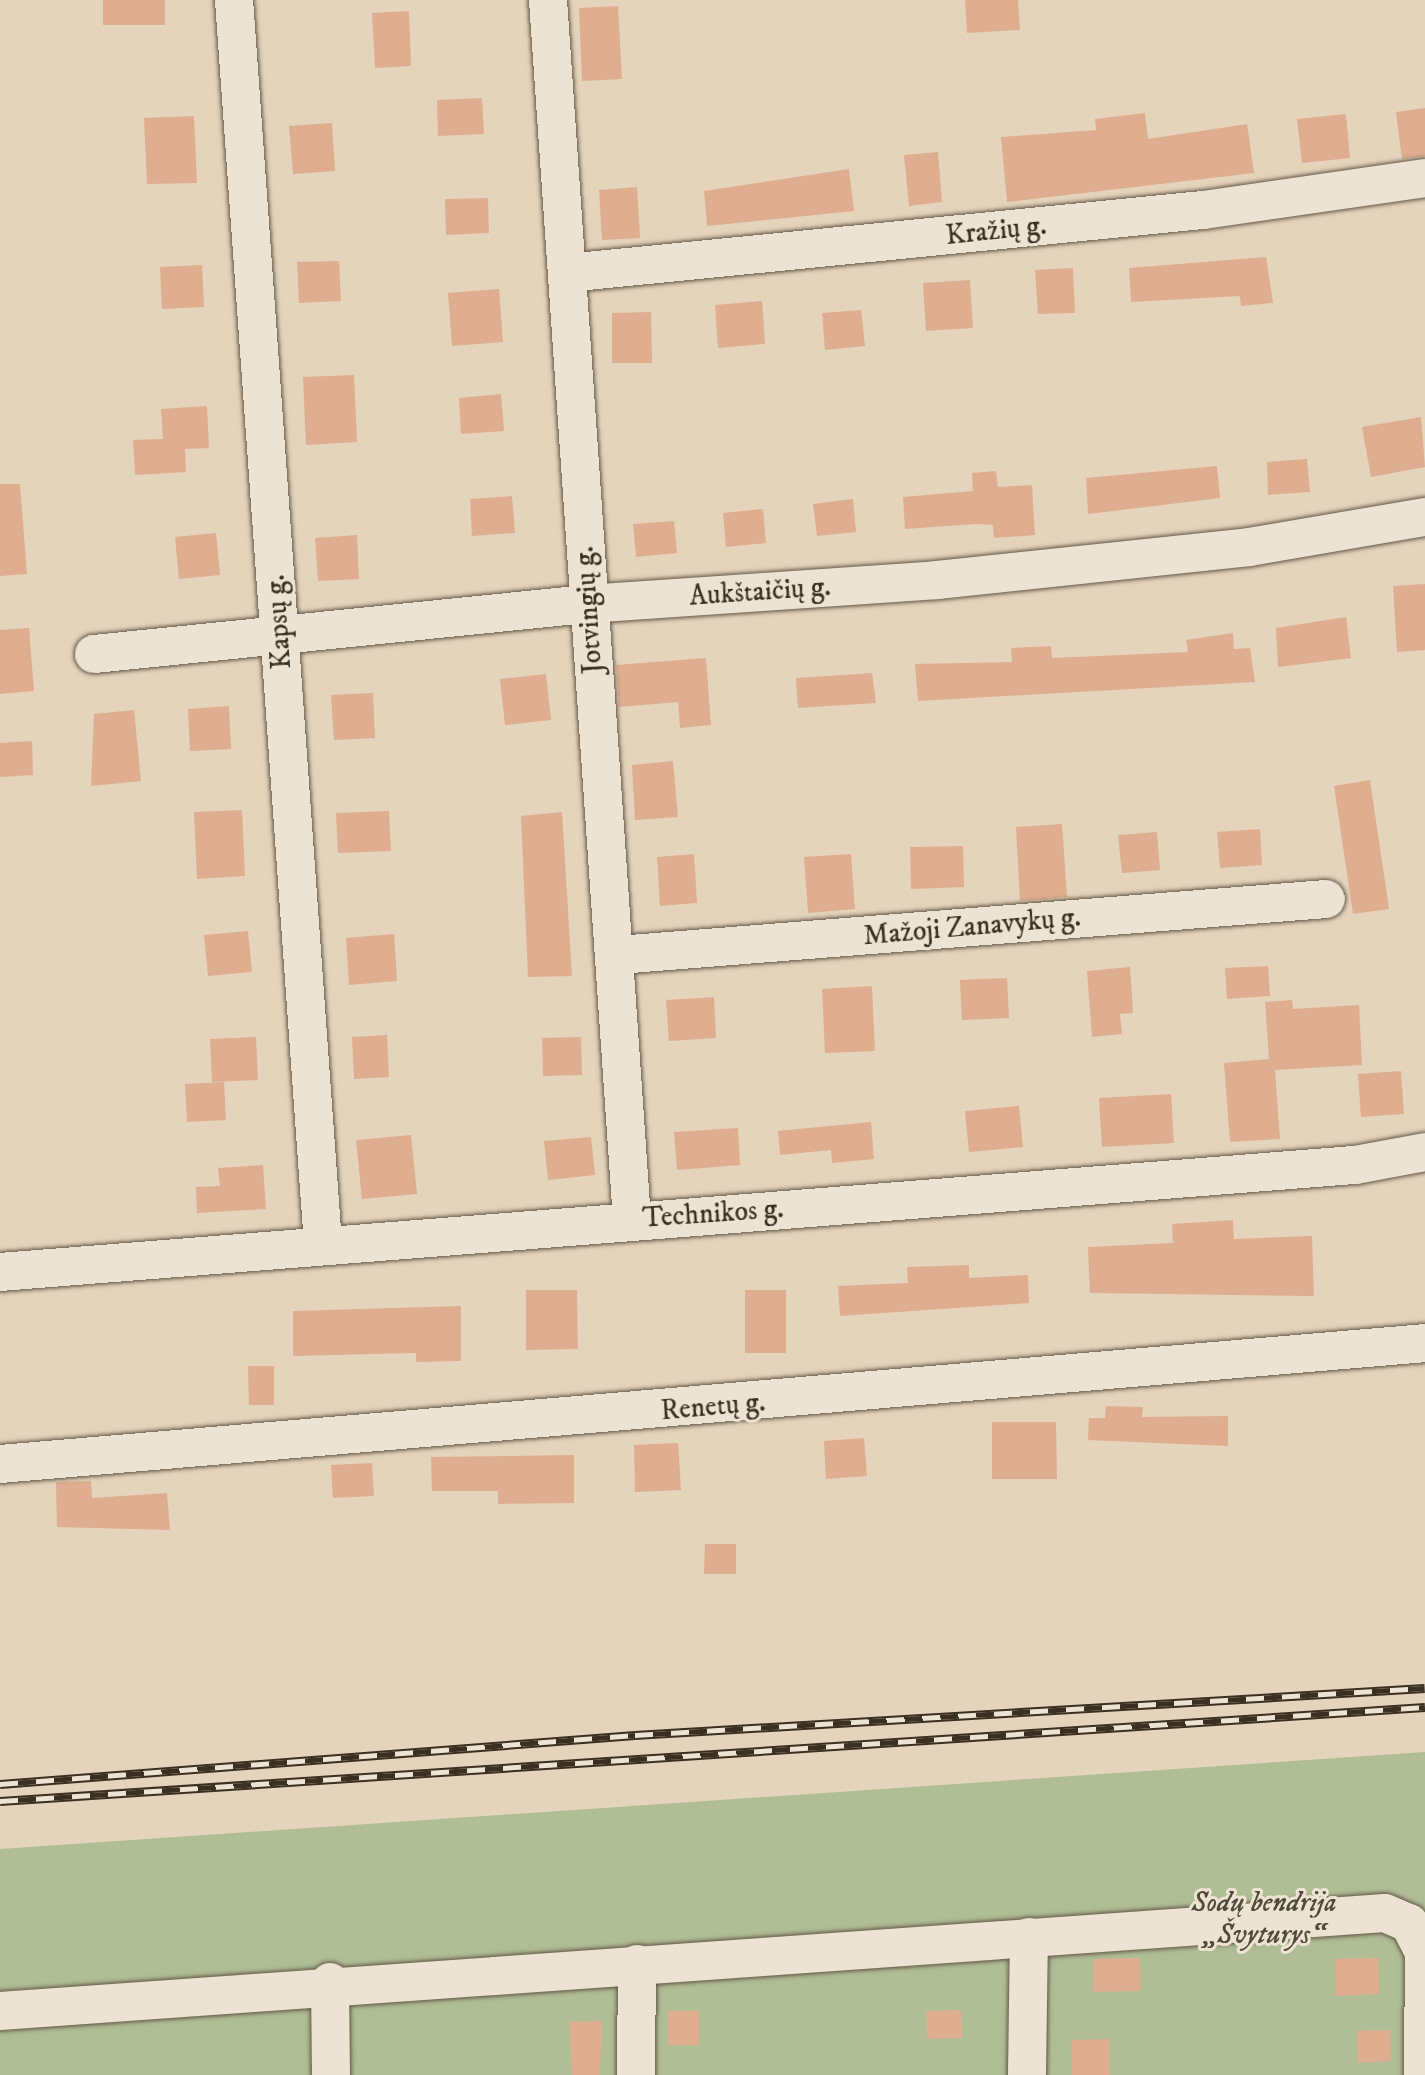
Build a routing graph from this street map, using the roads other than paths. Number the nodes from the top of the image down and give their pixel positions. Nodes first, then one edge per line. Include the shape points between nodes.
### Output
1 (234, 0) edge
2 (548, 0) edge
3 (1425, 178) edge
4 (567, 273) junction
5 (1425, 517) edge
6 (587, 604) junction
7 (281, 639) junction
8 (94, 654) dead end
9 (1326, 899) dead end
10 (618, 955) junction
11 (1425, 1152) edge
12 (632, 1220) junction
13 (323, 1244) junction
14 (0, 1272) edge
15 (1425, 1343) edge
16 (0, 1464) edge
17 (1029, 1937) junction
18 (637, 1964) junction
19 (330, 1982) junction
20 (0, 2011) edge
21 (331, 2075) edge
22 (636, 2075) edge
23 (1027, 2075) edge
24 (1423, 2075) edge

1 - 7 street, Kapsų g.
2 - 4 street, Jotvingių g.
3 - 4 street, Kražių g. via 1203,210
4 - 6 street, Jotvingių g.
5 - 6 street, Aukštaičių g. via 1249,547 968,577
6 - 7 street, Aukštaičių g.
6 - 10 street, Jotvingių g.
7 - 8 street, Aukštaičių g.
7 - 13 street, Kapsų g.
9 - 10 street, Mažoji Zanavykų g.
10 - 12 street, Jotvingių g.
11 - 12 street, Technikos g. via 1355,1165
12 - 13 street, Technikos g.
13 - 14 street, Technikos g.
15 - 16 street, Renetų g.
17 - 18 street
17 - 23 street
17 - 24 street via 1385,1913 1409,1923 1424,1952
18 - 19 street
18 - 22 street
19 - 20 street
19 - 21 street

